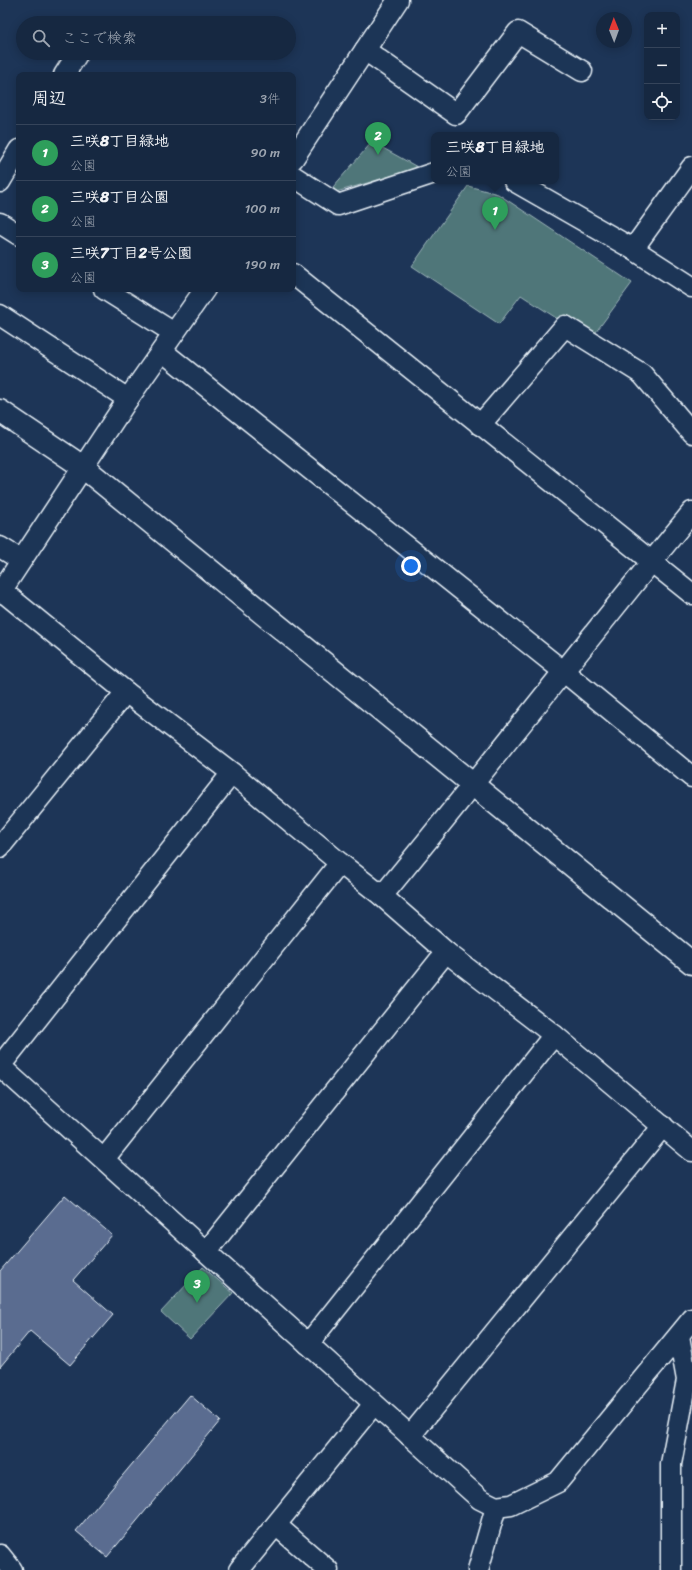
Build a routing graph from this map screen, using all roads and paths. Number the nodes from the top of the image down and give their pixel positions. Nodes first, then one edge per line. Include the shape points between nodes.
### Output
1 (398, 0) edge
2 (365, 50) junction
3 (74, 60) edge
4 (582, 71) dead end
5 (66, 72) edge
6 (296, 154) edge
7 (16, 155) edge
8 (692, 167) edge
9 (431, 174) edge
10 (296, 178) edge
11 (0, 182) edge
12 (519, 184) edge
13 (0, 223) edge
14 (16, 233) edge
15 (633, 249) junction
16 (296, 276) edge
17 (692, 288) edge
18 (109, 292) edge
19 (203, 292) edge
20 (0, 315) edge
21 (174, 333) junction
22 (162, 351) junction
23 (128, 399) junction
24 (0, 411) edge
25 (480, 425) junction
26 (692, 433) edge
27 (83, 467) junction
28 (692, 512) edge
29 (0, 547) edge
30 (21, 560) junction
31 (652, 561) junction
32 (1, 592) edge
33 (692, 594) edge
34 (563, 671) junction
35 (126, 692) junction
36 (232, 772) junction
37 (692, 777) edge
38 (474, 785) junction
39 (0, 847) edge
40 (340, 863) junction
41 (382, 896) junction
42 (446, 952) junction
43 (692, 962) edge
44 (554, 1035) junction
45 (663, 1126) junction
46 (692, 1151) edge
47 (104, 1159) junction
48 (206, 1252) junction
49 (692, 1320) edge
50 (679, 1336) junction
51 (308, 1344) junction
52 (374, 1404) junction
53 (410, 1436) junction
54 (496, 1507) junction
55 (276, 1525) junction
56 (0, 1555) edge
57 (12, 1570) edge
58 (239, 1570) edge
59 (328, 1570) edge
60 (478, 1570) edge
61 (671, 1570) edge

1 - 2 street
2 - 4 street via 456,114 518,32
2 - 6 street
3 - 5 street
7 - 11 street
8 - 15 street
9 - 10 street via 338,206
12 - 15 street
13 - 14 street
15 - 17 street
16 - 25 street
18 - 21 street
19 - 21 street
20 - 23 street
21 - 22 street
22 - 23 street
22 - 34 street
23 - 27 street
24 - 27 street
25 - 26 street via 565,326 642,374
25 - 31 street
27 - 30 street
27 - 38 street
28 - 31 street
29 - 30 street
30 - 32 street
31 - 33 street
31 - 34 street
32 - 35 street
34 - 37 street
34 - 38 street
35 - 36 street
35 - 39 street
36 - 40 street
36 - 47 street via 0,1066
38 - 41 street
38 - 43 street
40 - 41 street
40 - 47 street
41 - 42 street
42 - 44 street
42 - 48 street
44 - 45 street
44 - 51 street
45 - 46 street
45 - 53 street
47 - 48 street
48 - 51 street
49 - 50 street
50 - 54 street via 558,1482 511,1505
50 - 61 street via 687,1380 672,1464
51 - 52 street
52 - 53 street
52 - 55 street
53 - 54 street via 480,1499
54 - 60 street
55 - 58 street
55 - 59 street
56 - 57 street

